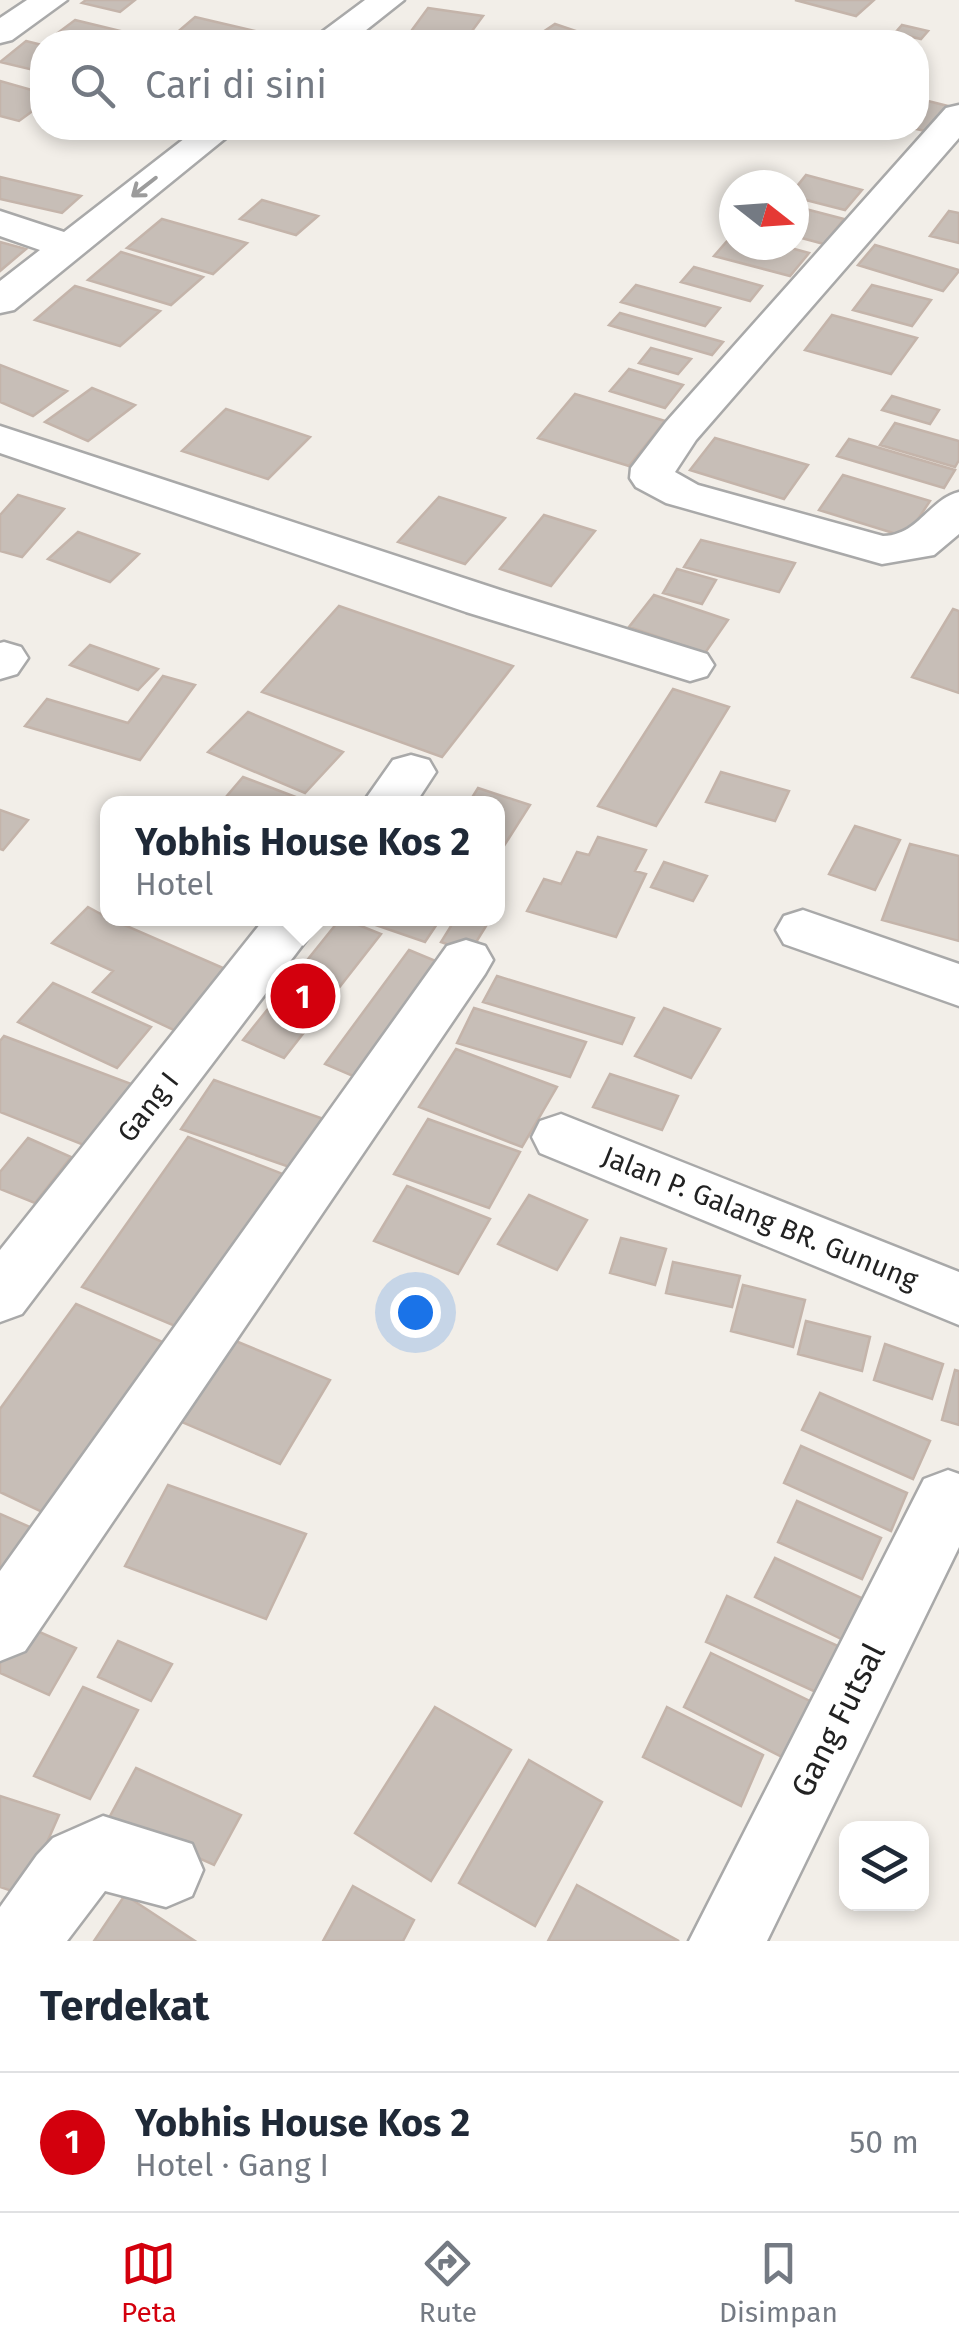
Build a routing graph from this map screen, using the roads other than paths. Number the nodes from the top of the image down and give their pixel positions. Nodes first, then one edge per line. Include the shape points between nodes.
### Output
1 (50, 0) edge
2 (387, 0) edge
3 (346, 30) edge
4 (0, 34) edge
5 (959, 116) edge
6 (204, 140) edge
7 (0, 224) edge
8 (67, 246) junction
9 (0, 300) edge
10 (0, 440) edge
11 (959, 506) edge
12 (690, 665) dead end
13 (290, 926) edge
14 (803, 930) dead end
15 (466, 960) dead end
16 (959, 985) edge
17 (561, 1136) dead end
18 (0, 1296) edge
19 (959, 1299) edge
20 (948, 1500) dead end
21 (0, 1628) edge
22 (166, 1870) dead end
23 (22, 1941) edge
24 (727, 1941) edge

1 - 4 street
2 - 3 street
5 - 11 street via 680,432 652,478 682,494 882,550 915,548
6 -> 8 street
7 - 8 street
8 - 9 street
10 - 12 street
13 - 18 street, Gang I
14 - 16 street
15 - 21 street
17 - 19 street, Jalan P. Galang BR. Gunung
20 - 24 street, Gang Futsal
22 - 23 street via 103,1853 78,1864

